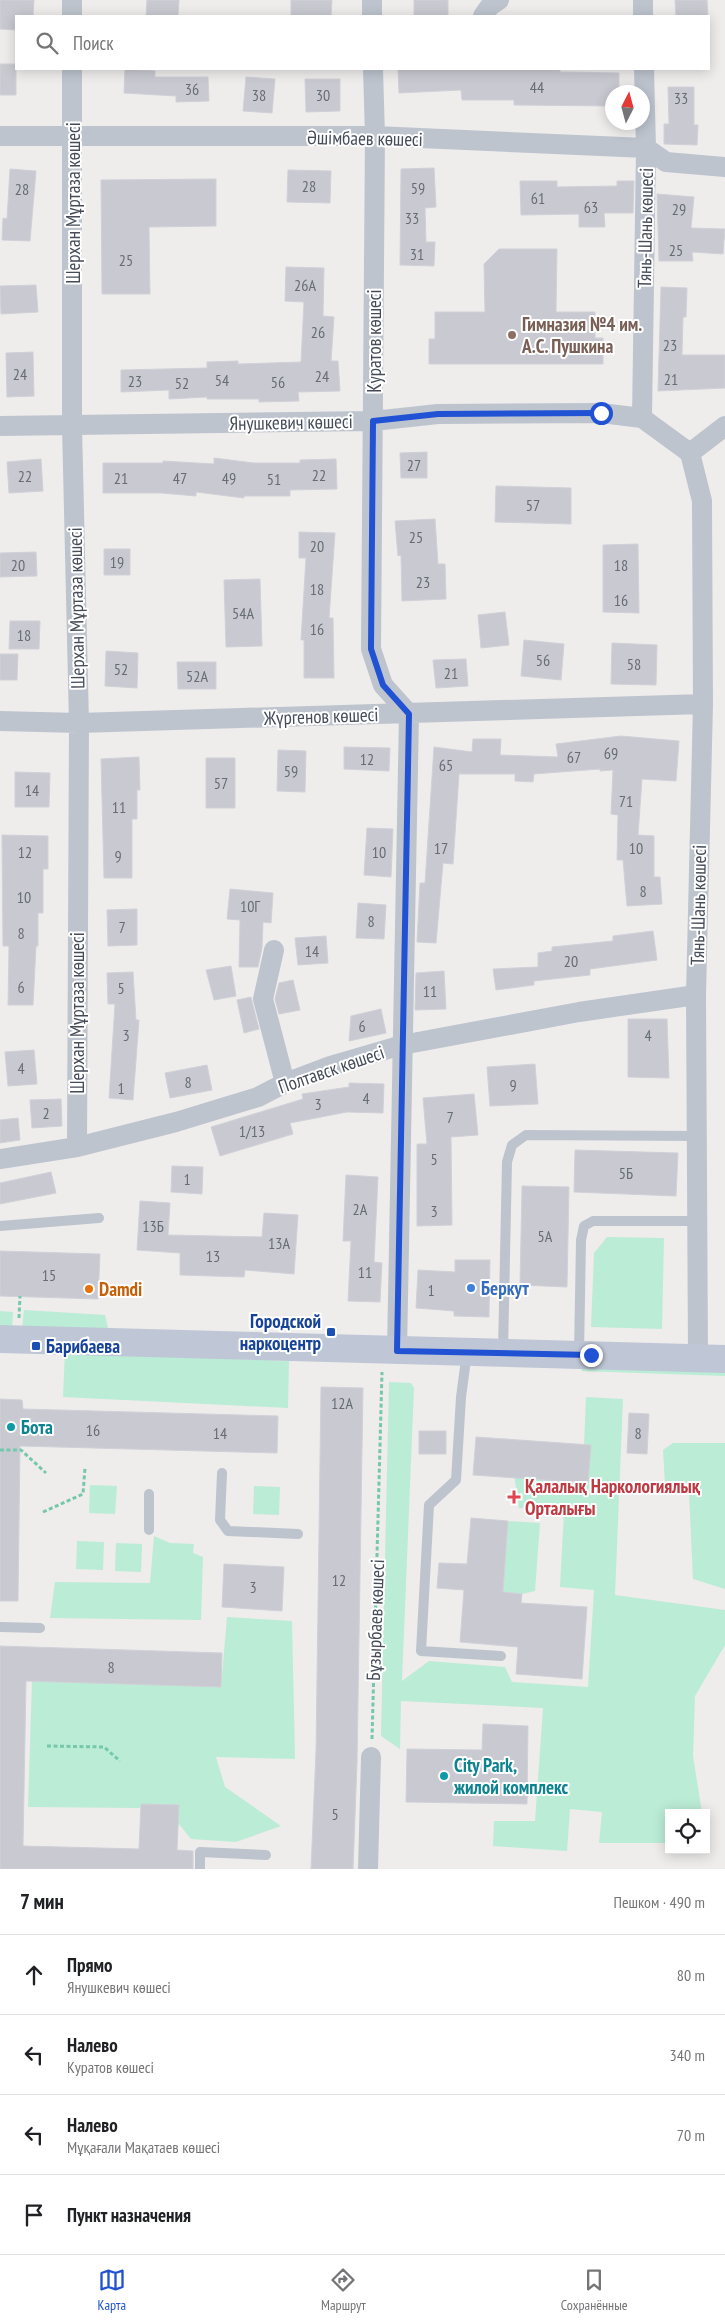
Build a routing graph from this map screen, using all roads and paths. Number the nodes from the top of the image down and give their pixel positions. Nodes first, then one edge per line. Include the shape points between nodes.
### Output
1 (72, 0) edge
2 (372, 0) edge
3 (499, 0) edge
4 (643, 0) edge
5 (72, 15) edge
6 (372, 15) edge
7 (484, 15) edge
8 (643, 15) edge
9 (72, 70) edge
10 (374, 70) edge
11 (644, 70) edge
12 (0, 136) edge
13 (375, 136) junction
14 (73, 137) junction
15 (646, 148) junction
16 (725, 167) edge
17 (642, 418) junction
18 (373, 421) junction
19 (0, 426) edge
20 (72, 426) junction
21 (725, 426) edge
22 (690, 453) junction
23 (703, 704) junction
24 (409, 714) junction
25 (0, 721) edge
26 (79, 723) junction
27 (274, 950) dead end
28 (696, 995) junction
29 (402, 1045) junction
30 (285, 1083) junction
31 (697, 1136) junction
32 (77, 1147) junction
33 (0, 1159) edge
34 (99, 1218) dead end
35 (696, 1221) junction
36 (0, 1226) edge
37 (20, 1296) dead end
38 (9, 1330) edge
39 (467, 1351) junction
40 (503, 1352) junction
41 (579, 1355) junction
42 (698, 1358) junction
43 (725, 1359) edge
44 (390, 1361) junction
45 (0, 1450) edge
46 (85, 1468) dead end
47 (46, 1473) dead end
48 (222, 1473) dead end
49 (149, 1494) dead end
50 (43, 1512) dead end
51 (149, 1530) dead end
52 (298, 1534) dead end
53 (0, 1627) edge
54 (40, 1628) dead end
55 (501, 1656) dead end
56 (47, 1746) dead end
57 (371, 1758) joint
58 (120, 1762) dead end
59 (266, 1855) dead end
60 (200, 1869) edge
61 (368, 1869) edge

1 - 5 street
2 - 6 street
3 - 7 street
4 - 8 street
9 - 14 street, Шерхан Мұртаза көшесі
10 - 13 street, Куратов көшесі
11 - 15 street, Тянь-Шань көшесі
12 - 14 street, Әшімбаев көшесі
13 - 14 street, Әшімбаев көшесі
13 - 15 street, Әшімбаев көшесі
13 - 18 street, Куратов көшесі
14 - 20 street, Шерхан Мұртаза көшесі
15 - 16 street via 666,162
15 - 17 street, Тянь-Шань көшесі
17 - 18 street, Янушкевич көшесі via 601,413 438,414
17 - 22 street, Янушкевич көшесі
18 - 20 street, Янушкевич көшесі
18 - 24 street, Куратов көшесі via 371,649 383,685
19 - 20 street, Янушкевич көшесі
20 - 26 street, Шерхан Мұртаза көшесі
21 - 22 street
22 - 23 street, Тянь-Шань көшесі via 702,501
23 - 24 street, Жүргенов көшесі
23 - 28 street, Тянь-Шань көшесі
24 - 26 street, Жүргенов көшесі
24 - 29 street
25 - 26 street, Жүргенов көшесі
26 - 32 street, Шерхан Мұртаза көшесі
27 - 30 street via 263,999
28 - 29 street, Полтавск көшесі via 579,1012
28 - 31 street, Тянь-Шань көшесі
29 - 30 street, Полтавск көшесі
29 - 44 street
30 - 32 street, Полтавск көшесі via 258,1097
31 - 35 street, Тянь-Шань көшесі
31 - 40 lane via 526,1135 512,1145 507,1162
32 - 33 street, Полтавск көшесі
34 - 36 lane
35 - 41 lane via 594,1222 584,1226 580,1240
35 - 42 street, Тянь-Шань көшесі
37 - 38 path
38 - 44 street
39 - 40 street
39 - 44 street
39 - 55 lane via 456,1480 429,1506 421,1651
40 - 41 street
41 - 42 street
42 - 43 street
44 - 57 path, Бұзырбаев көшесі
45 - 47 path via 21,1450
46 - 50 path via 83,1494
48 - 52 lane via 220,1520 228,1532
49 - 51 lane
53 - 54 lane
56 - 58 path via 104,1747
57 - 61 street
59 - 60 lane via 200,1852

